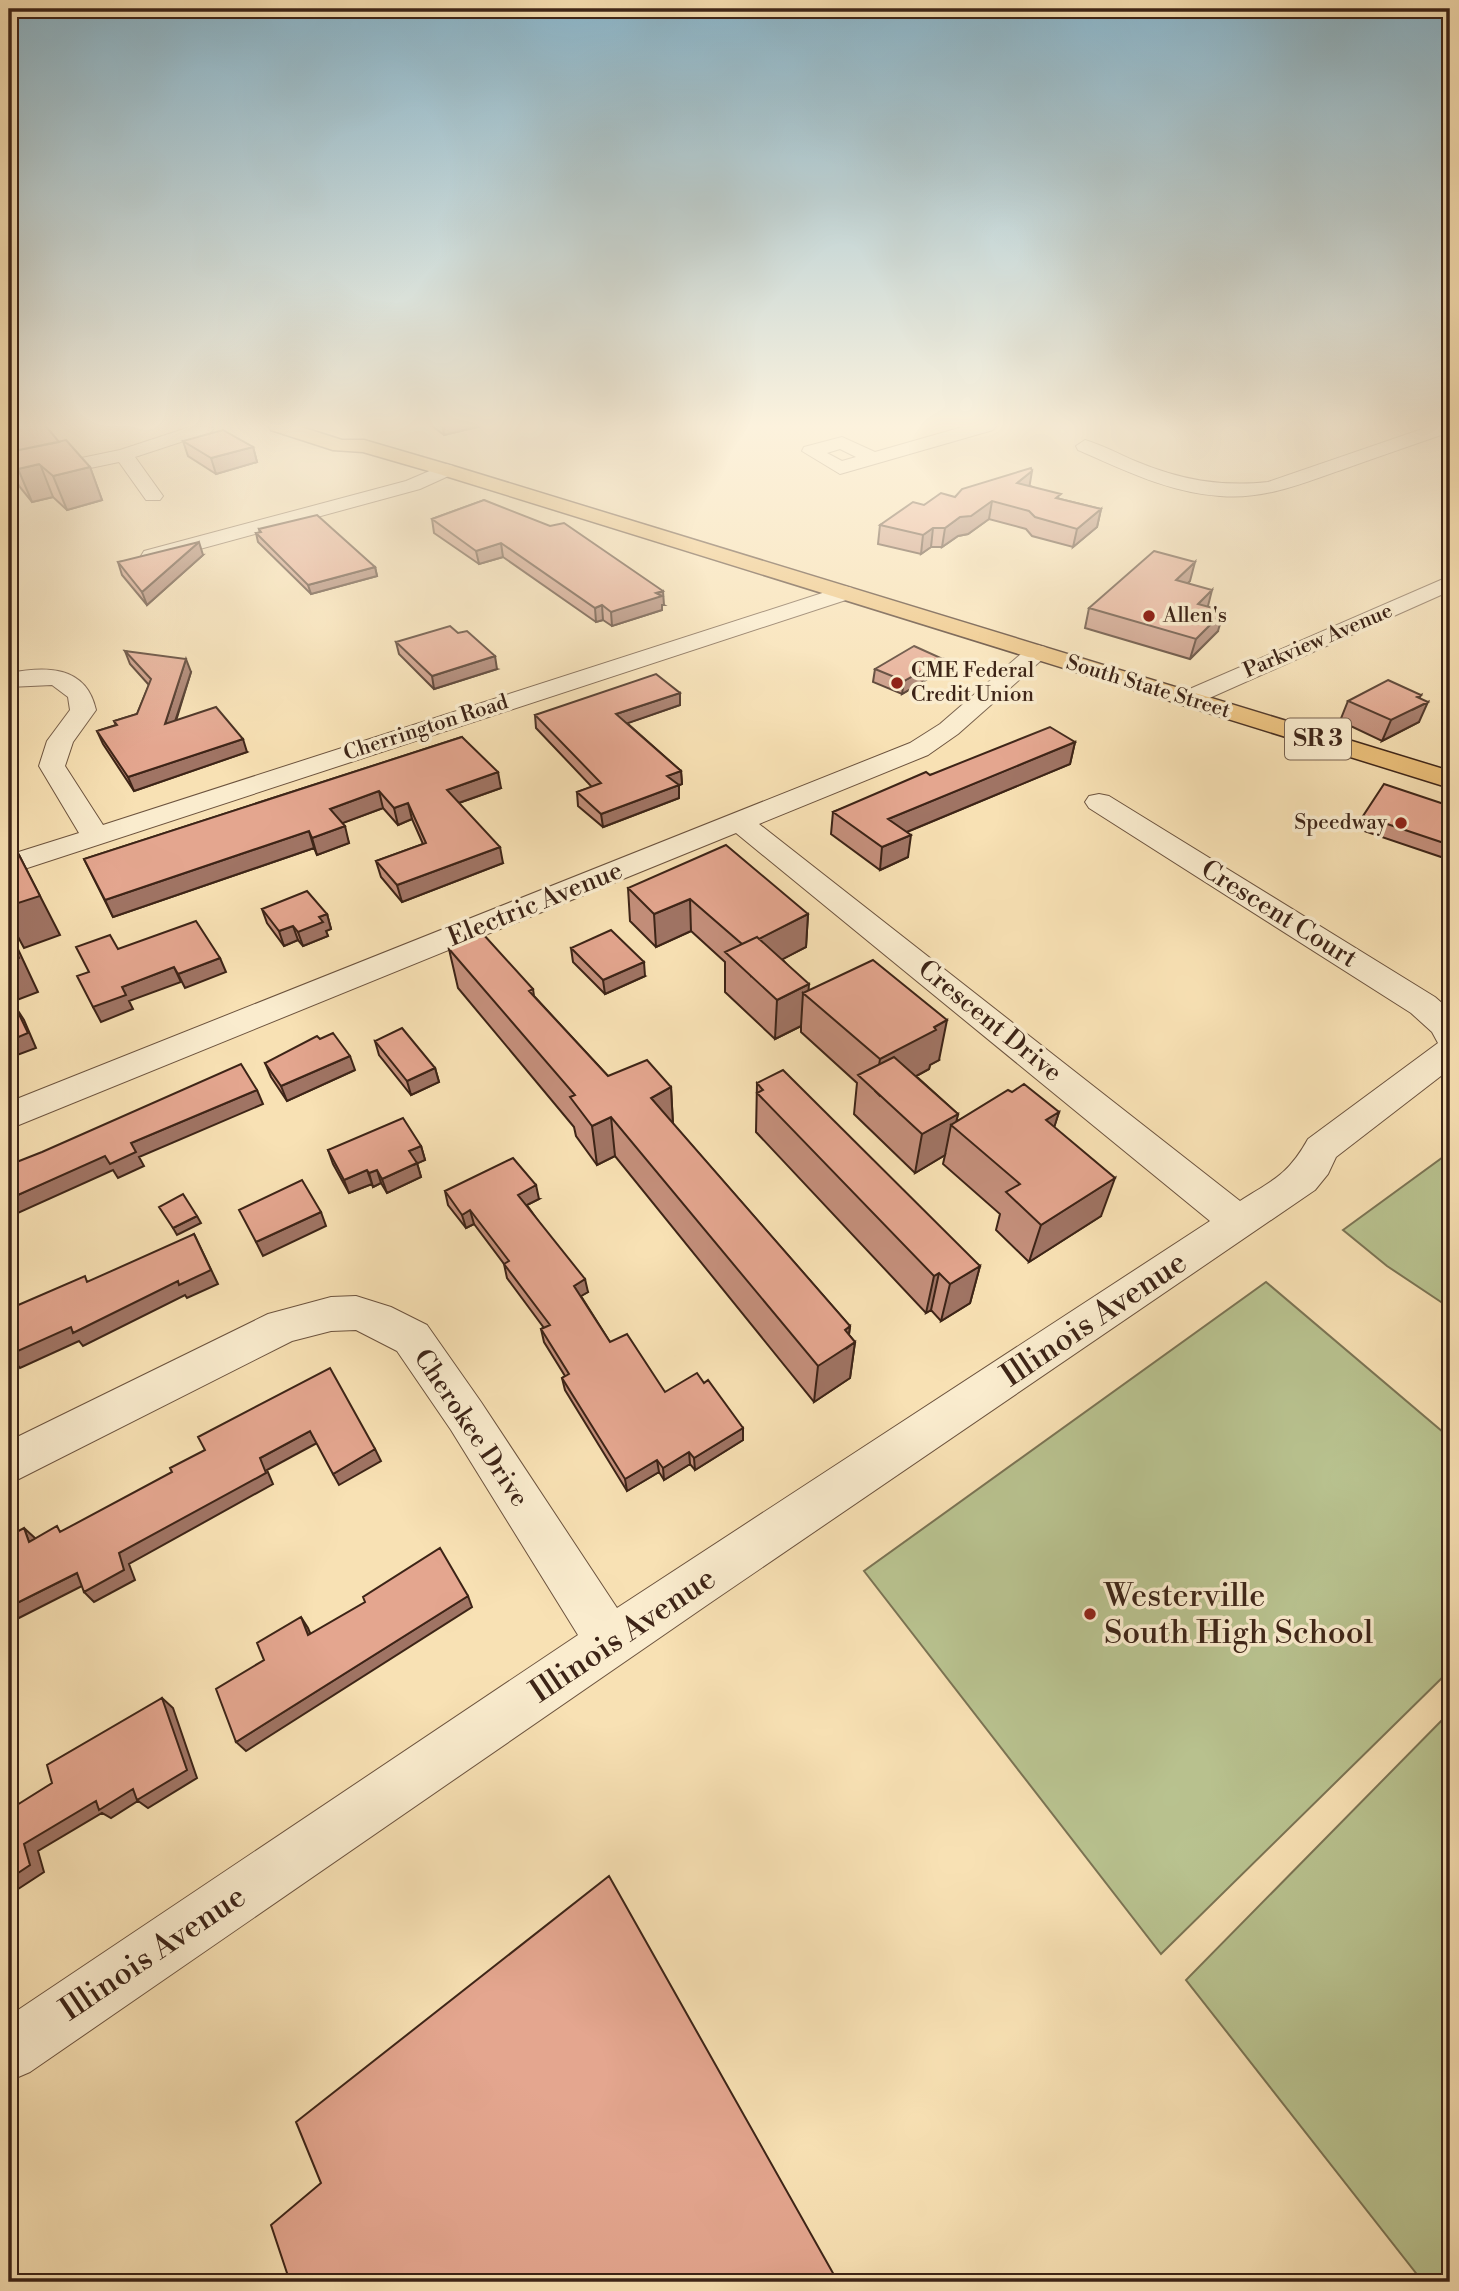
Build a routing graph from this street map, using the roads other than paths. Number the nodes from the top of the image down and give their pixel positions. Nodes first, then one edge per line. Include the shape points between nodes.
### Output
1 (237, 533) edge
2 (650, 533) edge
3 (137, 560) edge
4 (1450, 583) edge
5 (844, 593) junction
6 (1037, 652) junction
7 (9, 680) edge
8 (1187, 699) junction
9 (1450, 780) edge
10 (1099, 802) dead end
11 (739, 822) junction
12 (96, 837) junction
13 (9, 865) edge
14 (1450, 1035) edge
15 (1450, 1051) edge
16 (9, 1116) edge
17 (1239, 1222) junction
18 (9, 1463) edge
19 (611, 1643) junction
20 (9, 2051) edge

1 - 3 street
2 - 5 main road, South State Street / SR 3
4 - 8 street, Parkview Avenue
5 - 6 main road, South State Street / SR 3
5 - 12 street, Cherrington Road
6 - 8 main road, South State Street / SR 3
6 - 11 street, Electric Avenue via 949,729 919,749
7 - 12 street via 63,678 83,698 83,710 60,741 52,766
8 - 9 main road, South State Street / SR 3
10 - 14 street, Crescent Court via 1423,1004 1448,1027
11 - 16 street, Electric Avenue
11 - 17 street, Crescent Drive
12 - 13 street, Cherrington Road
15 - 17 street via 1321,1149 1302,1180
17 - 19 street, Illinois Avenue
18 - 19 street, Cherokee Drive via 284,1326 331,1314 376,1318 412,1338
19 - 20 street, Illinois Avenue

